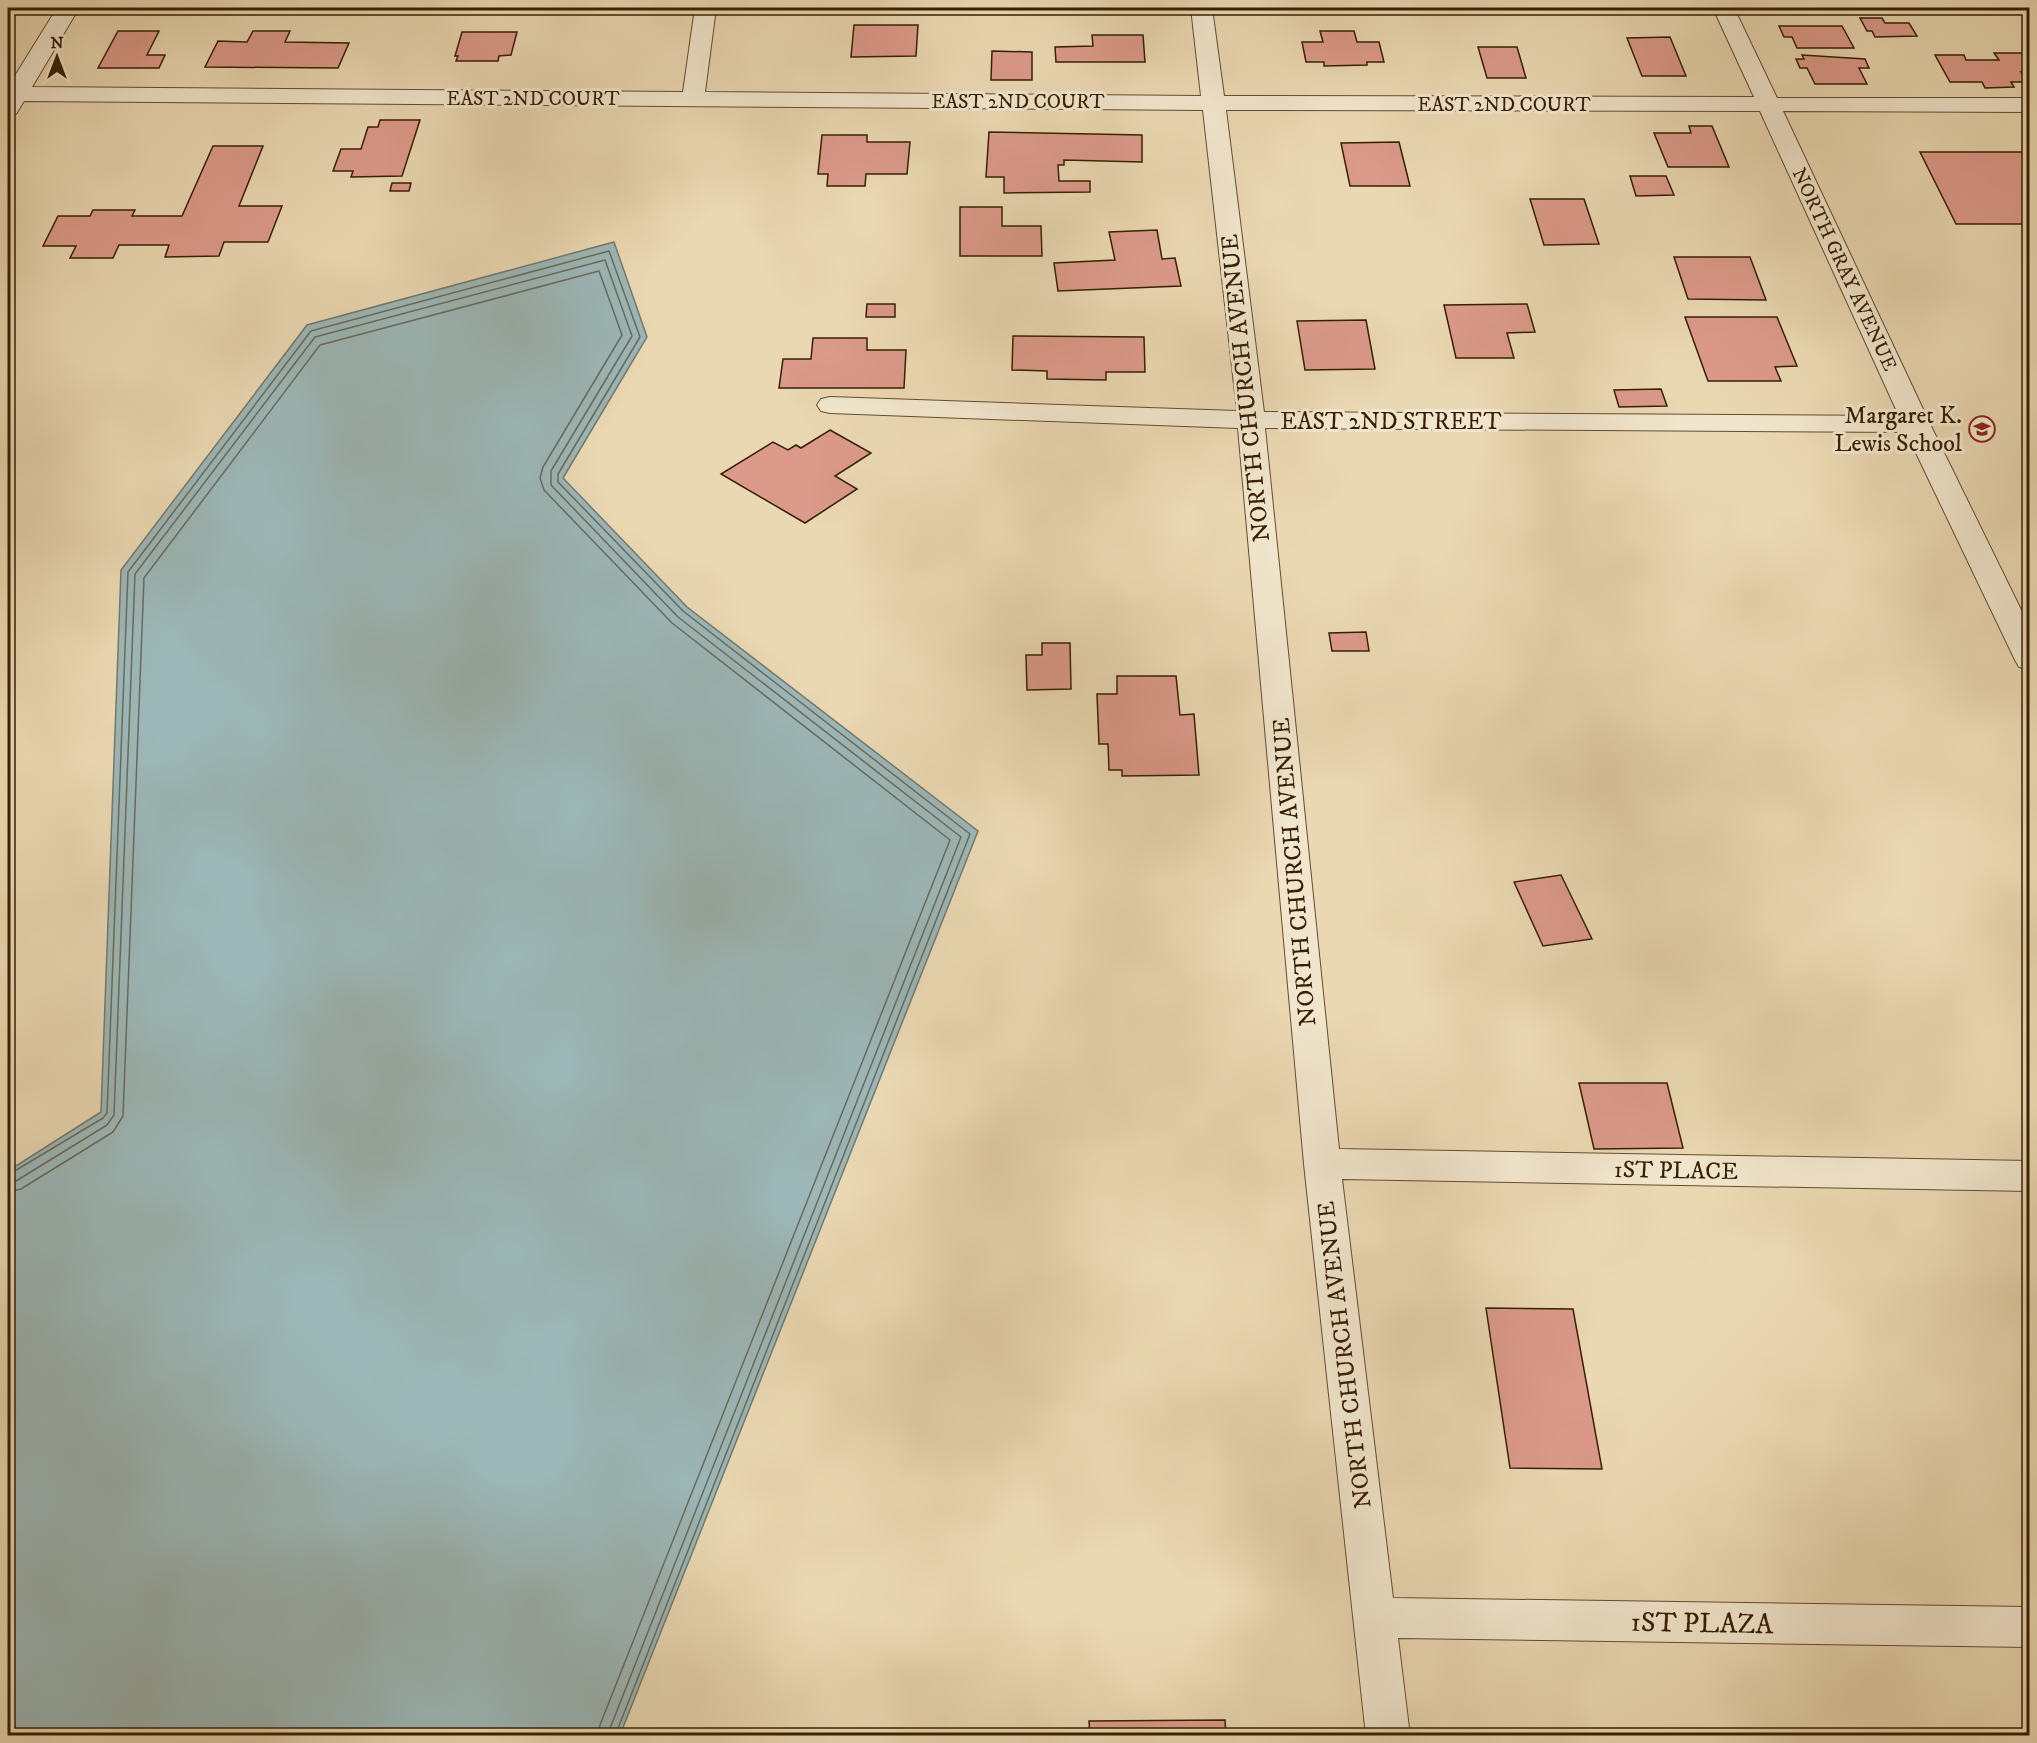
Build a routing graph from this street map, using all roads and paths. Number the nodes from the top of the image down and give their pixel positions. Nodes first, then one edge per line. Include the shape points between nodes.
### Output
1 (68, 8) edge
2 (706, 8) edge
3 (1202, 8) edge
4 (1725, 8) edge
5 (10, 99) edge
6 (693, 99) junction
7 (1212, 103) junction
8 (1770, 104) junction
9 (2030, 105) edge
10 (830, 405) dead end
11 (1251, 420) junction
12 (1916, 424) junction
13 (2030, 660) edge
14 (1322, 1164) junction
15 (2030, 1176) edge
16 (1375, 1618) junction
17 (2030, 1627) edge
18 (1388, 1736) edge

1 - 5 street
2 - 6 street
3 - 7 street, NORTH CHURCH AVENUE
4 - 8 street, NORTH GRAY AVENUE
5 - 6 street, EAST 2ND COURT
6 - 7 street, EAST 2ND COURT
7 - 8 street, EAST 2ND COURT
7 - 11 street, NORTH CHURCH AVENUE
8 - 9 street, EAST 2ND COURT
8 - 12 street, NORTH GRAY AVENUE
10 - 11 street, EAST 2ND STREET
11 - 12 street, EAST 2ND STREET
11 - 14 street, NORTH CHURCH AVENUE
12 - 13 street, NORTH GRAY AVENUE
14 - 15 street, 1ST PLACE
14 - 16 street, NORTH CHURCH AVENUE
16 - 17 street, 1ST PLAZA
16 - 18 street, NORTH CHURCH AVENUE

